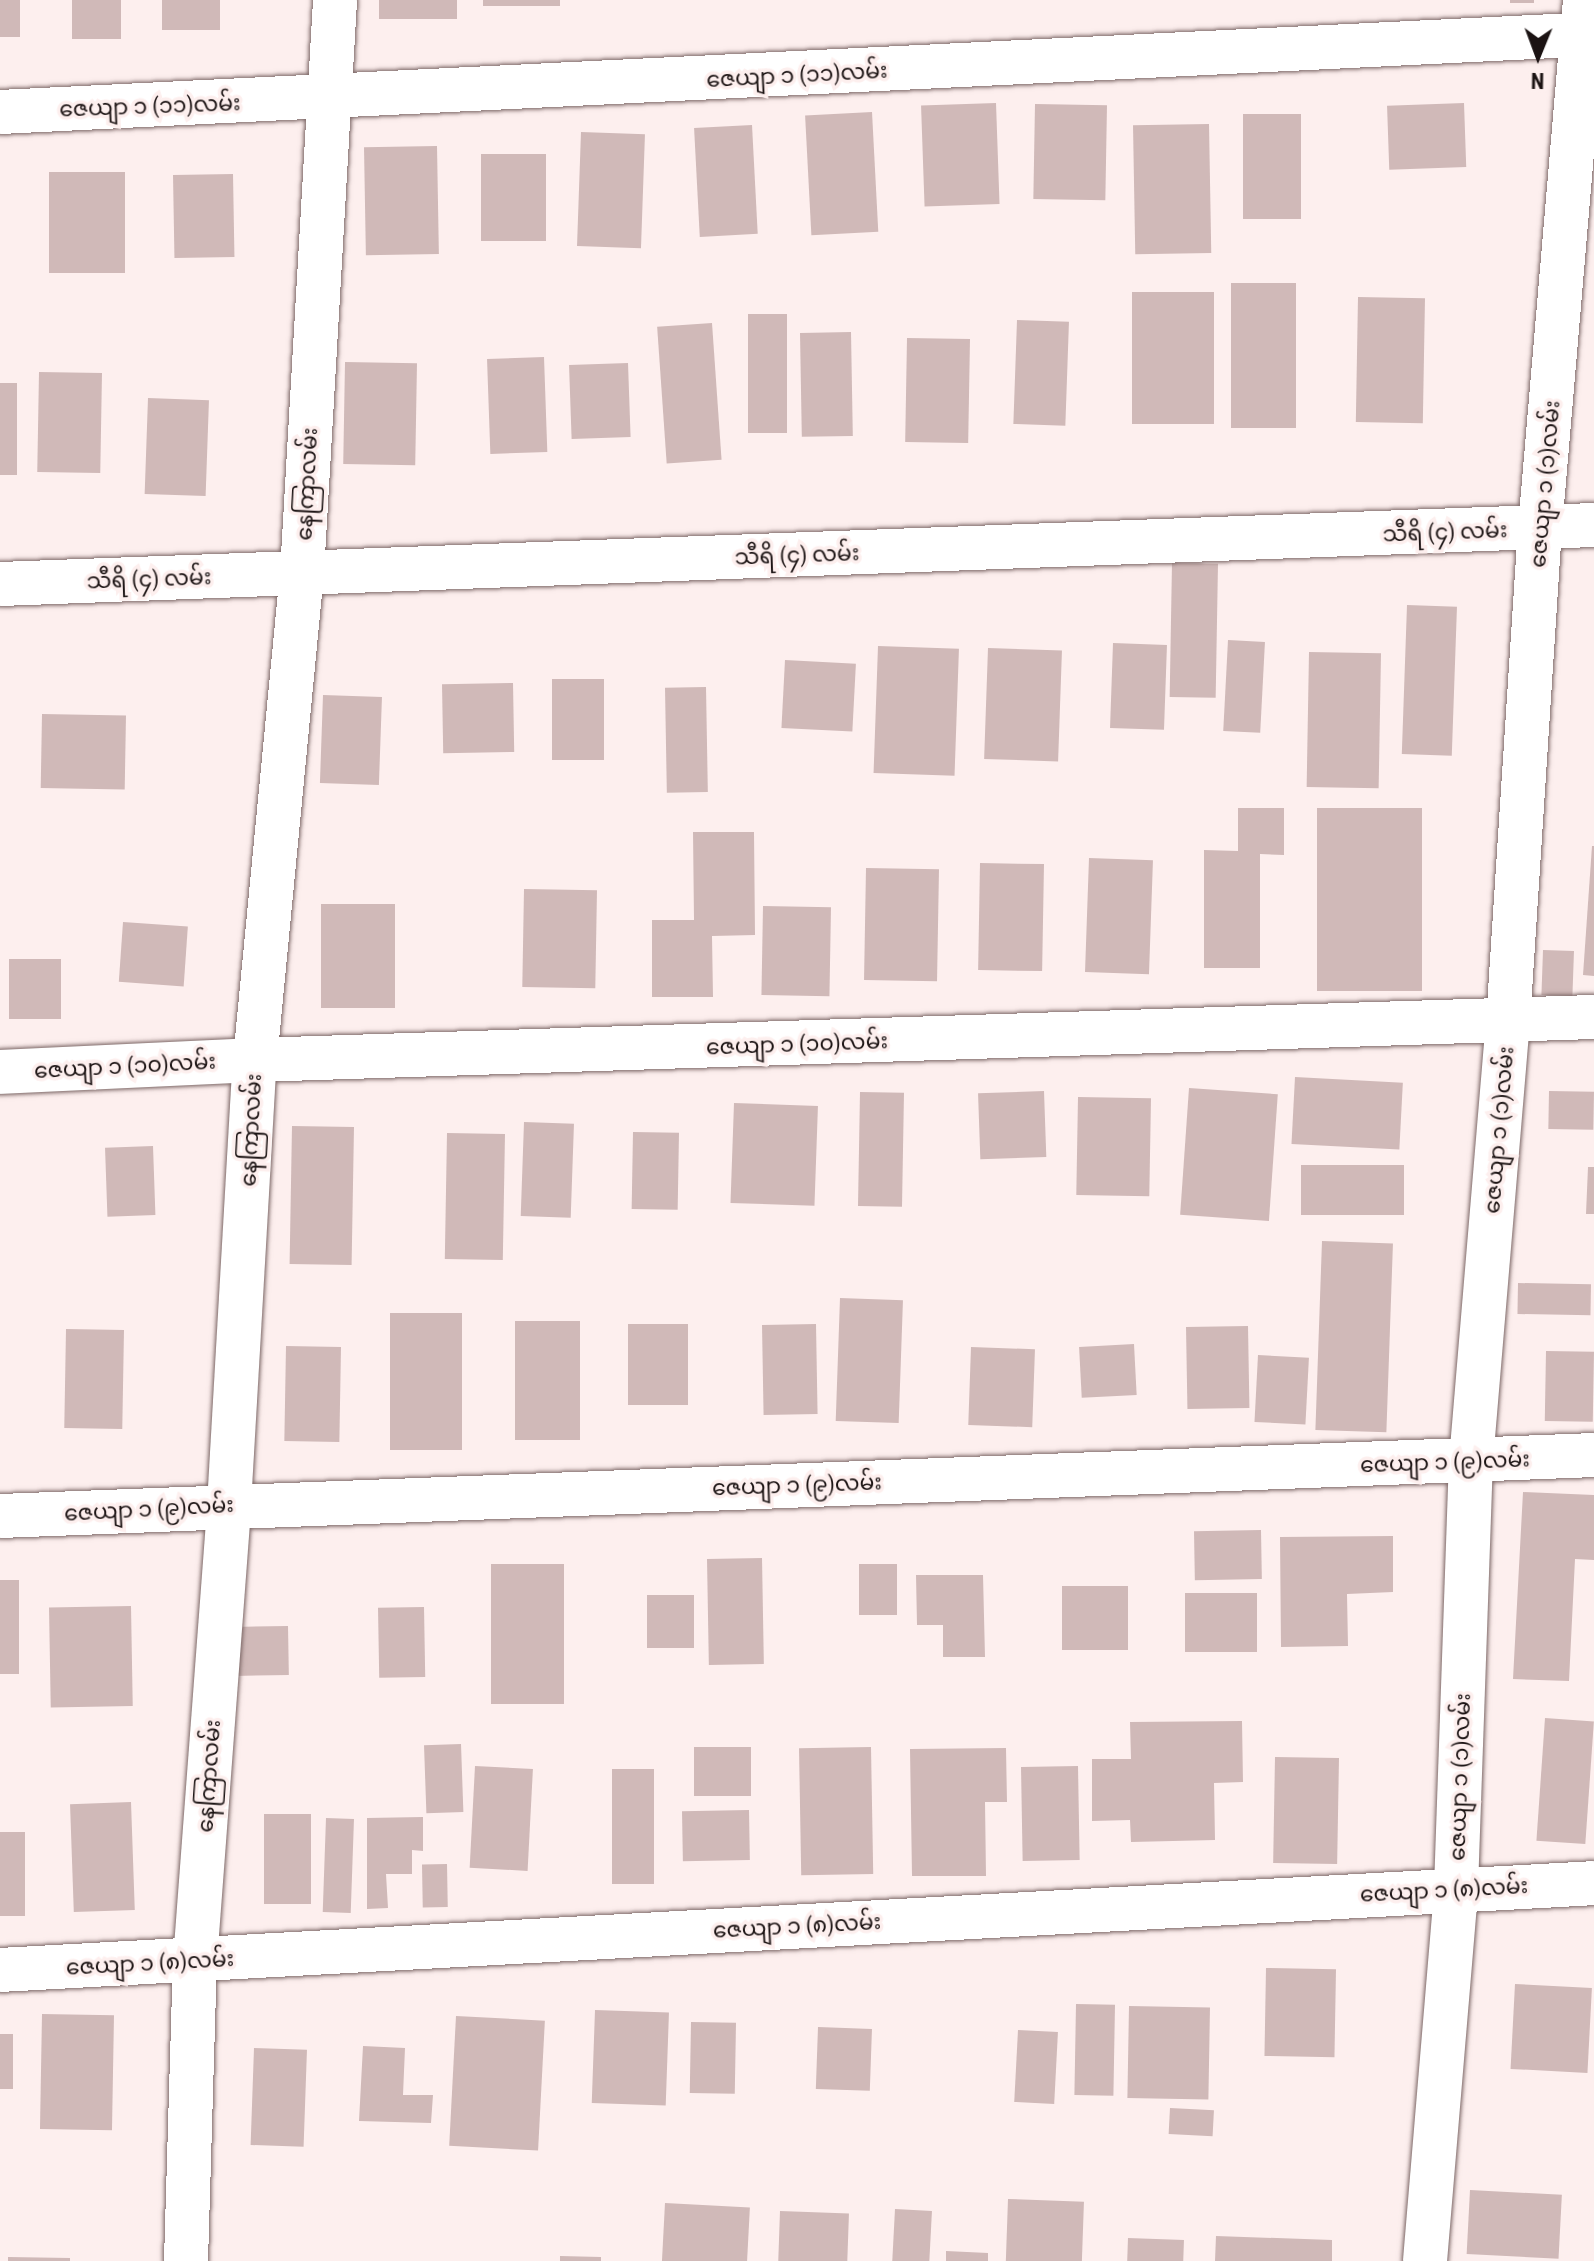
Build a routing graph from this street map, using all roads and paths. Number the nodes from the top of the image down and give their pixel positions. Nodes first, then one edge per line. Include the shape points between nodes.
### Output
1 (335, 0) edge
2 (1587, 23) edge
3 (329, 98) junction
4 (0, 112) edge
5 (1594, 525) edge
6 (1540, 528) junction
7 (302, 573) junction
8 (0, 584) edge
9 (1594, 1017) edge
10 (1508, 1022) junction
11 (255, 1060) junction
12 (0, 1072) edge
13 (1594, 1455) edge
14 (1471, 1461) junction
15 (229, 1505) junction
16 (0, 1516) edge
17 (1594, 1883) edge
18 (1456, 1888) junction
19 (195, 1961) junction
20 (0, 1970) edge
21 (186, 2261) edge
22 (1425, 2261) edge

1 - 3 street, နေကြာလမ်း
2 - 3 street, ဇေယျာ ၁ (၁၁)လမ်း
2 - 6 street, ဇေယျာ ၁ (၁)လမ်း
3 - 4 street, ဇေယျာ ၁ (၁၁)လမ်း
3 - 7 street, နေကြာလမ်း
5 - 6 street, သီရိ (၄) လမ်း
6 - 7 street, သီရိ (၄) လမ်း
6 - 10 street, ဇေယျာ ၁ (၁)လမ်း
7 - 8 street, သီရိ (၄) လမ်း
7 - 11 street, နေကြာလမ်း
9 - 10 street, ဇေယျာ ၁ (၁၀)လမ်း
10 - 11 street, ဇေယျာ ၁ (၁၀)လမ်း
10 - 14 street, ဇေယျာ ၁ (၁)လမ်း
11 - 12 street, ဇေယျာ ၁ (၁၀)လမ်း
11 - 15 street, နေကြာလမ်း
13 - 14 street, ဇေယျာ ၁ (၉)လမ်း
14 - 15 street, ဇေယျာ ၁ (၉)လမ်း
14 - 18 street, ဇေယျာ ၁ (၁)လမ်း
15 - 16 street, ဇေယျာ ၁ (၉)လမ်း
15 - 19 street, နေကြာလမ်း
17 - 18 street, ဇေယျာ ၁ (၈)လမ်း
18 - 19 street, ဇေယျာ ၁ (၈)လမ်း
18 - 22 street, ဇေယျာ ၁ (၁)လမ်း
19 - 20 street, ဇေယျာ ၁ (၈)လမ်း
19 - 21 street, နေကြာလမ်း

